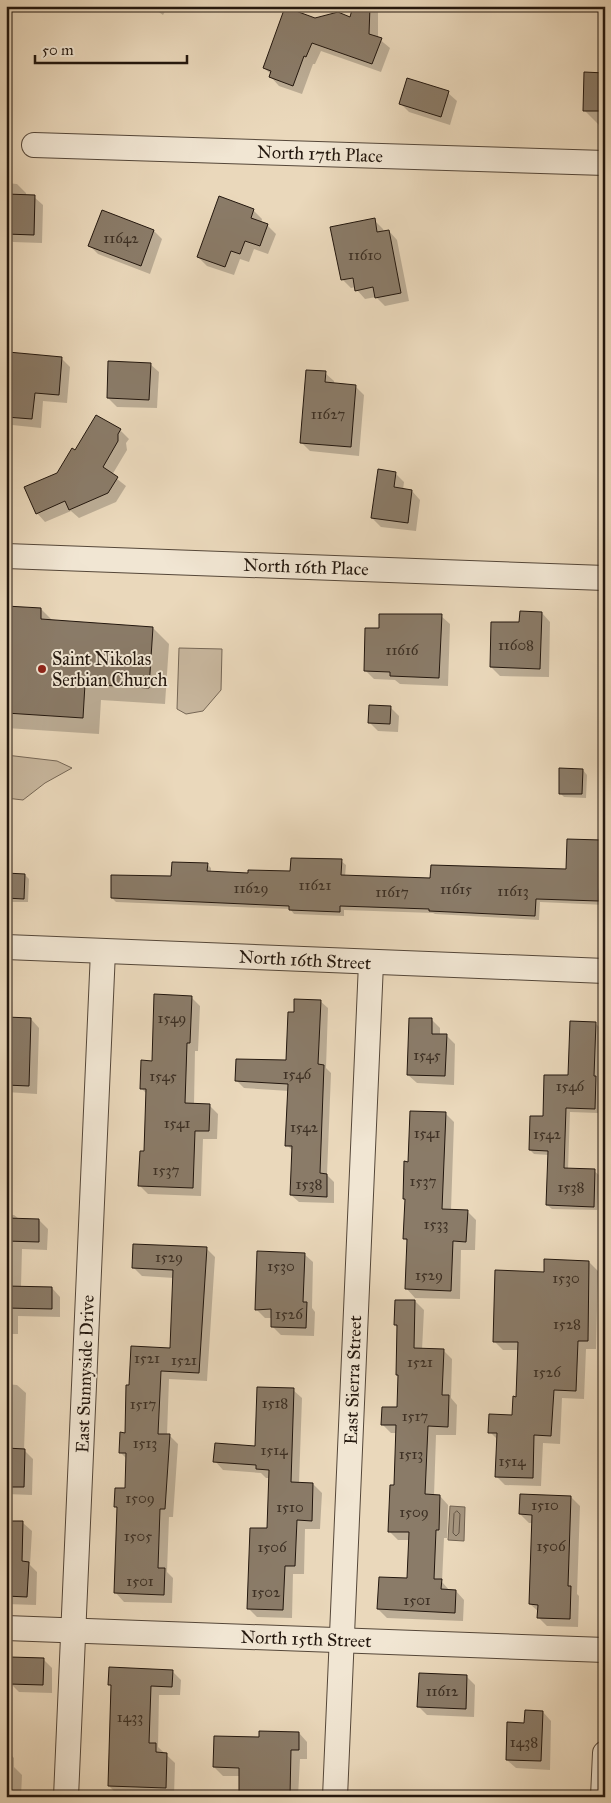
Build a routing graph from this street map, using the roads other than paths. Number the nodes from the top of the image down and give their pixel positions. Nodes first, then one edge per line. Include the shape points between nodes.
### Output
1 (34, 145) dead end
2 (605, 163) edge
3 (6, 556) edge
4 (605, 578) edge
5 (6, 947) edge
6 (103, 951) junction
7 (371, 963) junction
8 (605, 971) edge
9 (6, 1628) edge
10 (74, 1631) junction
11 (342, 1640) junction
12 (605, 1650) edge
13 (605, 1752) edge
14 (66, 1797) edge
15 (335, 1797) edge
16 (603, 1797) edge

1 - 2 street, North 17th Place
3 - 4 street, North 16th Place
5 - 6 street, North 16th Street
6 - 7 street, North 16th Street
6 - 10 street, East Sunnyside Drive
7 - 8 street, North 16th Street
7 - 11 street, East Sierra Street
9 - 10 street, North 15th Street
10 - 11 street, North 15th Street
10 - 14 street, East Sunnyside Drive
11 - 12 street, North 15th Street
11 - 15 street, East Sierra Street
13 - 16 street

